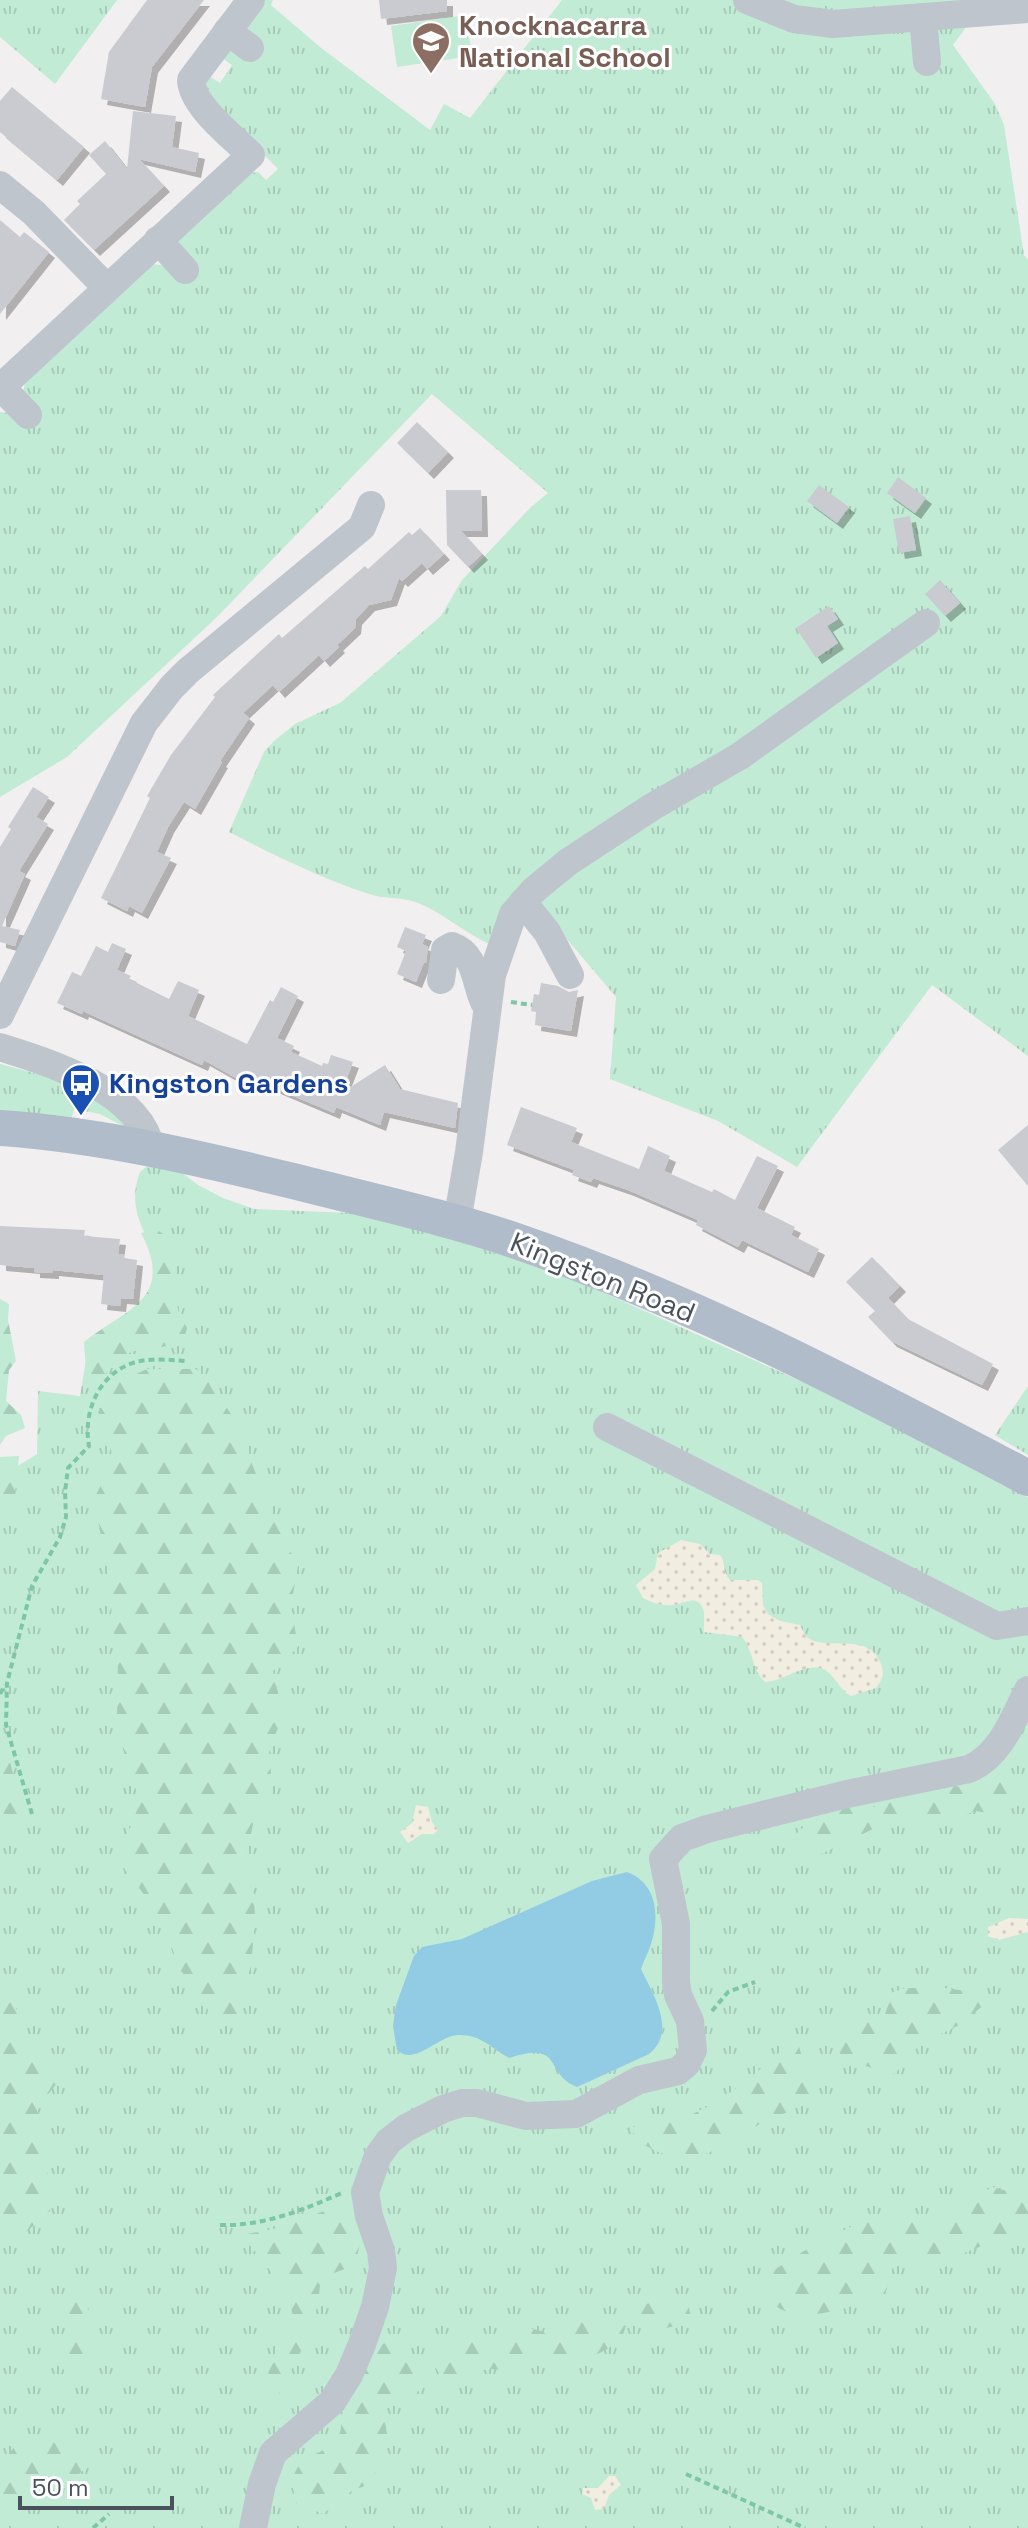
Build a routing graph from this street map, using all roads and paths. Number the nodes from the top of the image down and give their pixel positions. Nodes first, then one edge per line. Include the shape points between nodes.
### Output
1 (251, 0) edge
2 (747, 0) edge
3 (1028, 9) edge
4 (923, 17) junction
5 (227, 31) junction
6 (250, 48) dead end
7 (927, 62) dead end
8 (0, 185) edge
9 (158, 240) junction
10 (185, 270) dead end
11 (106, 287) junction
12 (0, 387) edge
13 (28, 415) dead end
14 (371, 505) dead end
15 (926, 623) dead end
16 (523, 902) junction
17 (570, 975) dead end
18 (441, 980) dead end
19 (488, 1005) junction
20 (0, 1015) edge
21 (0, 1047) edge
22 (0, 1128) edge
23 (151, 1149) junction
24 (457, 1222) junction
25 (186, 1361) dead end
26 (607, 1427) dead end
27 (1028, 1478) edge
28 (1028, 1621) edge
29 (7, 1683) junction
30 (1028, 1690) edge
31 (0, 1694) edge
32 (32, 1814) dead end
33 (755, 1982) dead end
34 (690, 2024) junction
35 (367, 2187) junction
36 (220, 2225) dead end
37 (686, 2474) dead end
38 (109, 2514) dead end
39 (93, 2528) edge
40 (253, 2528) edge
41 (805, 2528) edge

1 - 5 street
2 - 4 street via 794,19 833,24
3 - 4 street
4 - 7 street
5 - 6 street
5 - 9 street via 214,66 191,80 191,90 258,162
8 - 11 street
9 - 10 street
9 - 11 street
11 - 12 street
12 - 13 street
14 - 20 street via 362,527 188,671 144,723
15 - 16 street via 740,756 568,862
16 - 17 street
16 - 19 street via 513,914 492,975
18 - 19 street via 445,950 461,949
19 - 24 street
21 - 23 street via 79,1075 104,1091 141,1123
22 - 23 main road, Kingston Road
23 - 24 main road, Kingston Road
24 - 27 main road, Kingston Road via 571,1261 712,1321
25 - 29 path via 128,1365 95,1397 86,1418 89,1446 68,1468 66,1517 32,1586
26 - 28 street via 997,1626
29 - 31 path
29 - 32 path via 6,1725
30 - 34 street via 1005,1735 981,1764 759,1815 694,1833 672,1847 663,1859 676,1924 678,1995
33 - 34 path via 728,1992 705,2018
34 - 35 street via 693,2050 678,2071 639,2080 576,2114 526,2116 477,2103 443,2109 389,2141
35 - 36 path via 276,2219
35 - 40 street via 383,2268 375,2307 349,2375 332,2402 273,2453
37 - 41 path
38 - 39 path

